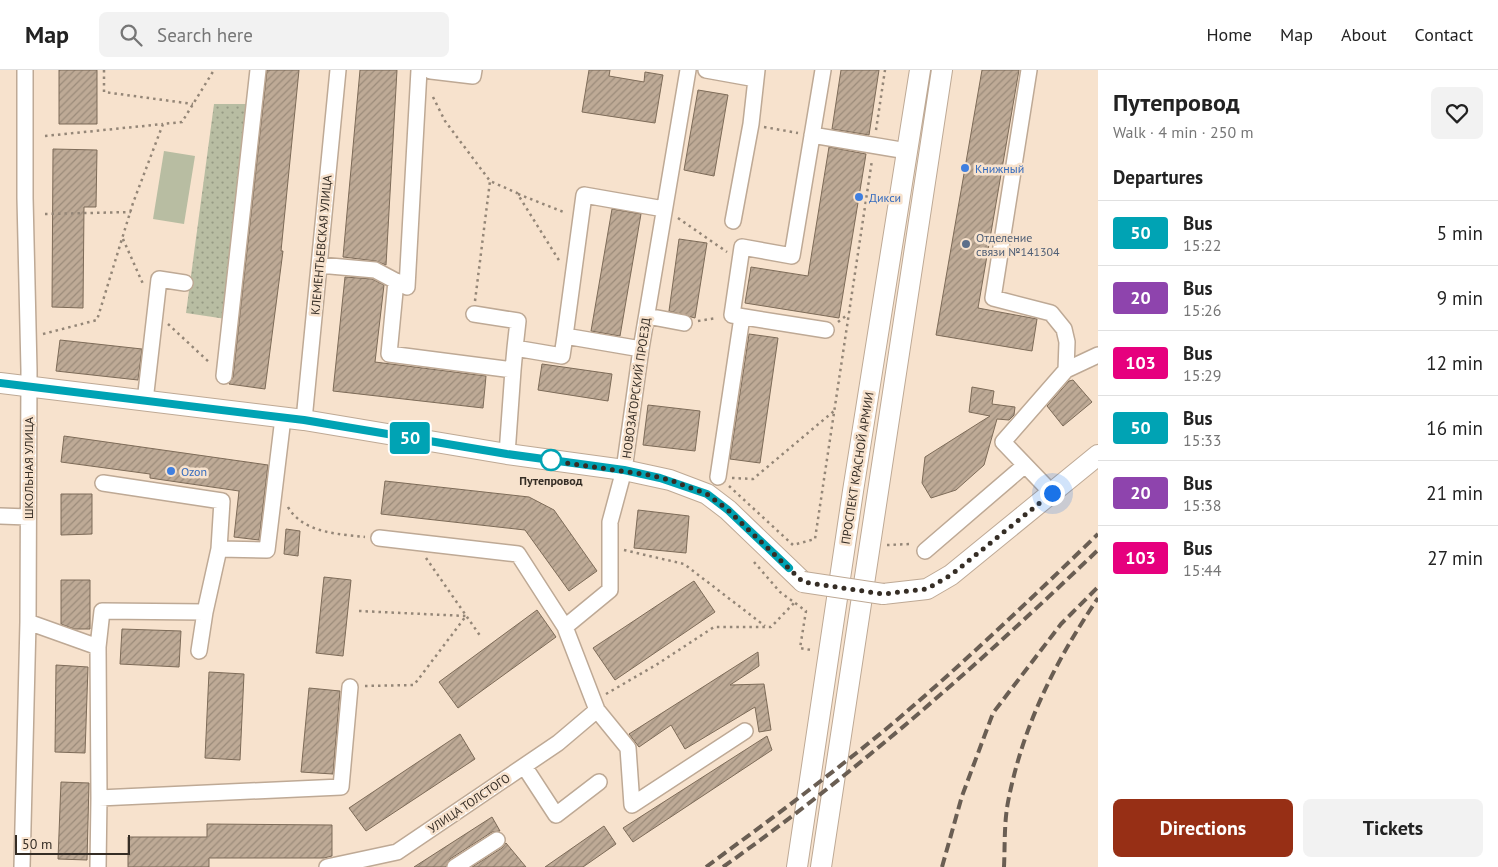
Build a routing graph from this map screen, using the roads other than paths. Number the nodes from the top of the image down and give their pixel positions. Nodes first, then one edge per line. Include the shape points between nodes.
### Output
1 (25, 70) edge
2 (258, 70) edge
3 (338, 70) edge
4 (425, 70) edge
5 (474, 70) edge
6 (688, 70) edge
7 (706, 70) edge
8 (823, 70) edge
9 (920, 70) edge
10 (942, 70) edge
11 (1029, 70) edge
12 (756, 74) edge
13 (812, 135) junction
14 (907, 152) junction
15 (664, 209) junction
16 (733, 221) dead end
17 (319, 264) junction
18 (396, 281) junction
19 (185, 282) dead end
20 (474, 314) road end
21 (647, 316) junction
22 (737, 316) junction
23 (684, 323) road end
24 (826, 330) dead end
25 (565, 336) junction
26 (515, 348) junction
27 (641, 349) junction
28 (1098, 355) edge
29 (513, 370) junction
30 (1066, 370) junction
31 (224, 376) dead end
32 (0, 383) edge
33 (28, 386) junction
34 (145, 401) junction
35 (282, 418) junction
36 (304, 420) junction
37 (507, 454) junction
38 (1098, 455) edge
39 (1025, 465) junction
40 (624, 470) junction
41 (718, 477) road end
42 (103, 483) dead end
43 (1052, 493) junction
44 (0, 516) edge
45 (28, 517) junction
46 (379, 538) road end
47 (219, 549) junction
48 (926, 551) dead end
49 (205, 612) junction
50 (28, 622) junction
51 (565, 627) junction
52 (98, 647) junction
53 (199, 651) dead end
54 (350, 687) road end
55 (596, 705) junction
56 (745, 731) dead end
57 (524, 766) junction
58 (599, 782) dead end
59 (99, 798) junction
60 (497, 840) dead end
61 (357, 864) edge
62 (22, 867) edge
63 (98, 867) edge
64 (327, 867) edge
65 (455, 867) edge
66 (797, 867) edge
67 (821, 867) edge

1 - 33 street, ШКОЛЬНАЯ УЛИЦА
2 - 31 street
3 - 17 street, КЛЕМЕНТЬЕВСКАЯ УЛИЦА
4 - 5 street via 473,76
4 - 18 street via 407,287
6 - 15 street, НОВОЗАГОРСКИЙ ПРОЕЗД
7 - 12 street
8 - 13 street
9 - 14 main road, ПРОСПЕКТ КРАСНОЙ АРМИИ
10 - 67 main road, ПРОСПЕКТ КРАСНОЙ АРМИИ
11 - 30 street via 993,298 1050,313 1064,329
12 - 16 street via 751,124
13 - 14 street
13 - 22 street via 792,256 742,247
14 - 66 main road, ПРОСПЕКТ КРАСНОЙ АРМИИ
15 - 21 street, НОВОЗАГОРСКИЙ ПРОЕЗД
15 - 25 street via 584,195
17 - 18 street via 375,270
17 - 36 street, КЛЕМЕНТЬЕВСКАЯ УЛИЦА
18 - 29 street via 389,354
19 - 34 street via 159,279
20 - 26 street via 518,321
21 - 23 street
21 - 27 street, НОВОЗАГОРСКИЙ ПРОЕЗД
22 - 24 street
22 - 41 street
25 - 26 street via 562,356
25 - 27 street
26 - 29 street
27 - 40 street, НОВОЗАГОРСКИЙ ПРОЕЗД
28 - 30 street
29 - 37 street
30 - 39 street via 1004,442
32 - 33 main road
33 - 34 main road
33 - 45 street, ШКОЛЬНАЯ УЛИЦА
34 - 35 main road
35 - 36 main road
35 - 47 street via 267,550
36 - 37 main road
37 - 40 main road
38 - 43 main road
39 - 43 street
39 - 48 street
40 - 43 main road, bridge via 670,480 707,494 796,575 883,594 927,589 951,575
40 - 51 street, НОВОЗАГОРСКИЙ ПРОЕЗД via 610,522 610,590
42 - 47 street via 222,501
44 - 45 street
45 - 50 street, ШКОЛЬНАЯ УЛИЦА
46 - 51 street via 518,554
47 - 49 street
49 - 52 street via 102,611
49 - 53 street
50 - 52 street
50 - 62 street, ШКОЛЬНАЯ УЛИЦА
51 - 55 street
52 - 59 street
54 - 59 street via 340,787
55 - 56 street via 628,748 632,805
55 - 57 street, УЛИЦА ТОЛСТОГО via 558,743
57 - 58 street via 556,815
57 - 61 street, УЛИЦА ТОЛСТОГО via 397,852
59 - 63 street
60 - 65 street
61 - 64 street, УЛИЦА ТОЛСТОГО

